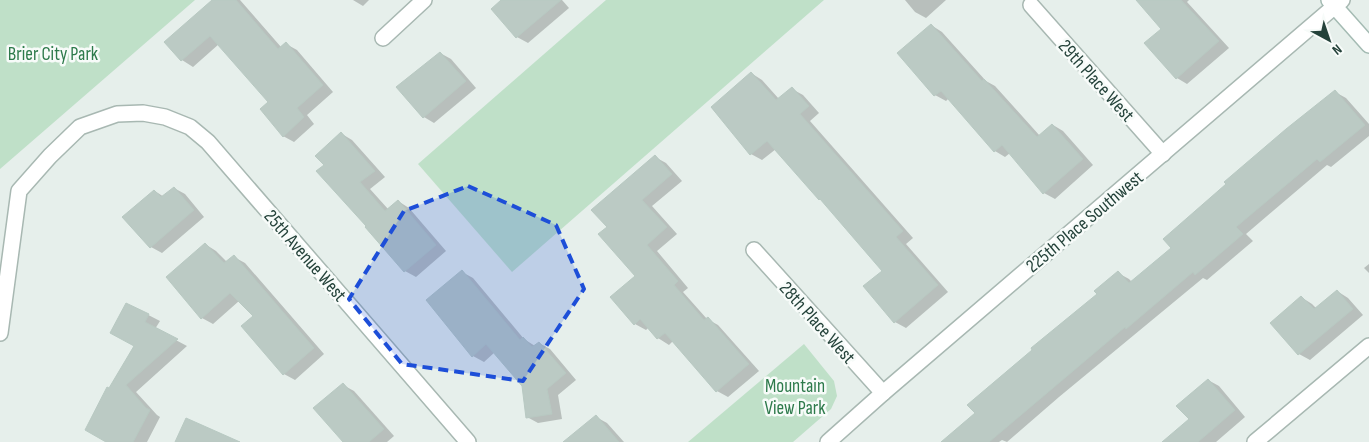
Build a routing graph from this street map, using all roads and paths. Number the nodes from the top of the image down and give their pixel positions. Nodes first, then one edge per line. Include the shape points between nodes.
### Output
1 (424, 0) edge
2 (1335, 2) edge
3 (1031, 5) dead end
4 (383, 38) dead end
5 (1369, 45) edge
6 (1163, 154) junction
7 (754, 250) dead end
8 (0, 333) edge
9 (1369, 346) edge
10 (882, 393) junction
11 (468, 442) edge
12 (828, 442) edge
13 (1255, 442) edge

1 - 4 street
2 - 5 street
2 - 6 street, 225th Place Southwest
3 - 6 street, 29th Place West
6 - 10 street, 225th Place Southwest
7 - 10 street, 28th Place West
8 - 11 street, 25th Avenue West via 19,191 80,127 117,114 143,113 165,117 190,127 208,142
9 - 13 street
10 - 12 street, 225th Place Southwest

